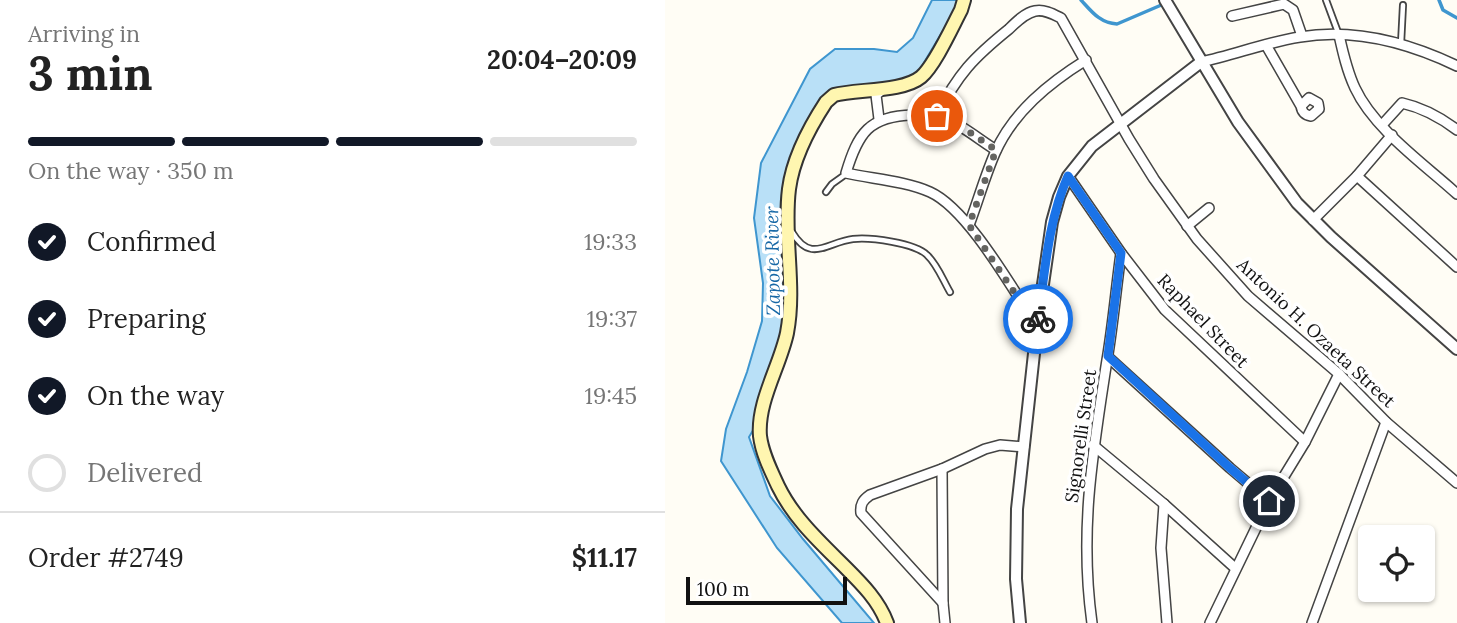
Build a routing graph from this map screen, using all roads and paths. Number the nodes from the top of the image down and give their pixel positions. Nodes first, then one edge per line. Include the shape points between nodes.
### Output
1 (964, 0) edge
2 (1326, 0) edge
3 (1167, 4) edge
4 (1403, 5) dead end
5 (1232, 16) dead end
6 (1339, 35) junction
7 (1302, 36) junction
8 (1401, 44) junction
9 (1266, 45) junction
10 (1086, 60) junction
11 (1201, 62) junction
12 (1457, 66) edge
13 (888, 87) junction
14 (1301, 106) dead end
15 (937, 116) junction
16 (879, 119) junction
17 (1120, 123) junction
18 (1382, 125) junction
19 (1457, 130) edge
20 (1392, 135) junction
21 (996, 150) junction
22 (846, 173) junction
23 (1068, 176) junction
24 (1357, 176) junction
25 (826, 192) dead end
26 (1457, 194) edge
27 (1209, 208) dead end
28 (1314, 220) junction
29 (969, 225) junction
30 (1187, 226) junction
31 (789, 227) junction
32 (1121, 253) junction
33 (1457, 267) edge
34 (950, 292) dead end
35 (1037, 326) junction
36 (1457, 349) edge
37 (1108, 356) junction
38 (1339, 374) junction
39 (1386, 422) junction
40 (1305, 442) junction
41 (1093, 445) junction
42 (1024, 447) junction
43 (941, 468) junction
44 (1457, 483) edge
45 (1269, 501) junction
46 (1164, 503) junction
47 (1235, 568) junction
48 (943, 603) junction
49 (887, 623) edge
50 (945, 623) edge
51 (1020, 623) edge
52 (1092, 623) edge
53 (1167, 623) edge
54 (1210, 623) edge
55 (1313, 623) edge

1 - 13 main road via 925,72 914,81
2 - 6 lane
3 - 11 street
4 - 8 lane
5 - 7 street via 1284,4 1293,10
6 - 7 street
6 - 8 street
6 - 18 street via 1355,89
7 - 9 street
8 - 12 street
9 - 11 street
9 - 14 street
10 - 15 street, Antonio H. Ozaeta Street via 1061,18 1035,11 973,58
10 - 17 street, Antonio H. Ozaeta Street
10 - 21 street via 1036,96
11 - 17 street
11 - 28 street via 1267,164
13 - 16 street via 876,95
13 - 31 main road via 844,92 826,102 796,158 789,192
15 - 16 street
15 - 21 street
16 - 22 street via 853,151
17 - 23 street via 1092,146
17 - 30 street, Antonio H. Ozaeta Street
18 - 19 street via 1402,103 1418,106
18 - 20 street
20 - 24 street
20 - 26 street
21 - 29 street
22 - 25 lane
22 - 29 street via 931,192
23 - 32 street, Raphael Street
23 - 35 street via 1052,222
24 - 28 street
24 - 33 street
27 - 30 street
28 - 36 street
29 - 35 street
30 - 38 street, Antonio H. Ozaeta Street via 1248,296
31 - 34 lane via 809,249 857,239 918,249 930,258
31 - 49 main road via 787,331 762,413 760,438 797,518 863,585
32 - 37 street, Signorelli Street
32 - 40 street, Raphael Street via 1165,310
35 - 42 street
37 - 41 street, Signorelli Street
37 - 45 street
38 - 39 street, Antonio H. Ozaeta Street
38 - 40 street
39 - 44 street, Antonio H. Ozaeta Street
39 - 55 street
40 - 45 street
41 - 46 street
41 - 52 street, Signorelli Street via 1086,552
42 - 43 street via 1000,444
42 - 51 street via 1017,509
43 - 48 street
43 - 48 street via 870,495 860,506 861,513
45 - 47 street
46 - 47 street
46 - 53 street via 1161,548
47 - 54 street
48 - 50 street

